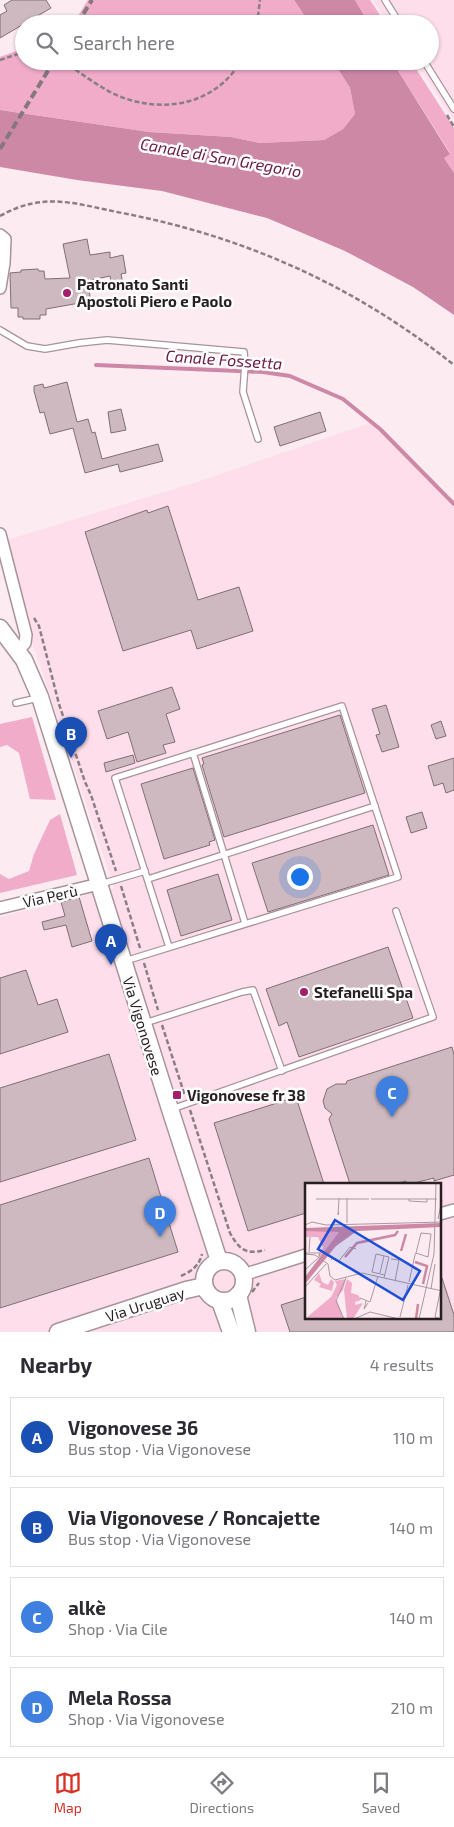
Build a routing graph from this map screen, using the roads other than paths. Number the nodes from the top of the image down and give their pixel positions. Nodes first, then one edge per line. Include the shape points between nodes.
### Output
1 (385, 0) edge
2 (394, 15) edge
3 (430, 70) edge
4 (454, 109) edge
5 (0, 235) edge
6 (0, 288) edge
7 (0, 330) edge
8 (258, 438) dead end
9 (0, 534) edge
10 (0, 628) edge
11 (18, 650) junction
12 (40, 697) junction
13 (16, 703) dead end
14 (193, 753) junction
15 (375, 806) junction
16 (224, 855) junction
17 (145, 871) junction
18 (148, 879) junction
19 (99, 884) junction
20 (0, 908) edge
21 (396, 911) dead end
22 (245, 923) junction
23 (170, 947) junction
24 (123, 962) junction
25 (143, 1024) junction
26 (282, 1071) junction
27 (170, 1110) junction
28 (305, 1255) edge
29 (219, 1261) junction
30 (243, 1274) junction
31 (204, 1286) junction
32 (238, 1295) junction
33 (220, 1301) junction
34 (58, 1332) edge
35 (231, 1332) edge
36 (247, 1332) edge

1 - 2 lane
3 - 4 lane
5 - 6 street via 5,239
7 - 8 lane via 27,346 45,349 107,340 244,352 243,392
9 - 11 street via 26,635 25,643
10 - 11 main road, Via Vigonovese
11 - 12 main road, Via Vigonovese
12 - 13 lane
12 - 19 main road, Via Vigonovese
14 - 15 lane via 342,706
14 - 16 lane
14 - 17 lane via 115,778
15 - 16 lane
15 - 22 lane via 398,877
16 - 18 lane
16 - 22 lane
17 - 18 lane
17 - 19 lane
18 - 23 lane
19 - 20 street, Via Perù
19 - 24 main road, Via Vigonovese
21 - 26 lane via 433,1017
22 - 23 lane
23 - 24 lane
24 - 25 main road, Via Vigonovese
25 - 26 lane via 253,990
25 - 27 main road, Via Vigonovese
26 - 27 lane
27 - 29 main road, Via Vigonovese
28 - 30 street
29 - 30 main road via 236,1264
29 - 31 main road via 208,1268
30 - 32 main road via 243,1286
31 - 33 main road
31 - 34 main road, Via Uruguay
32 - 33 main road
32 - 36 main road
33 - 35 main road

